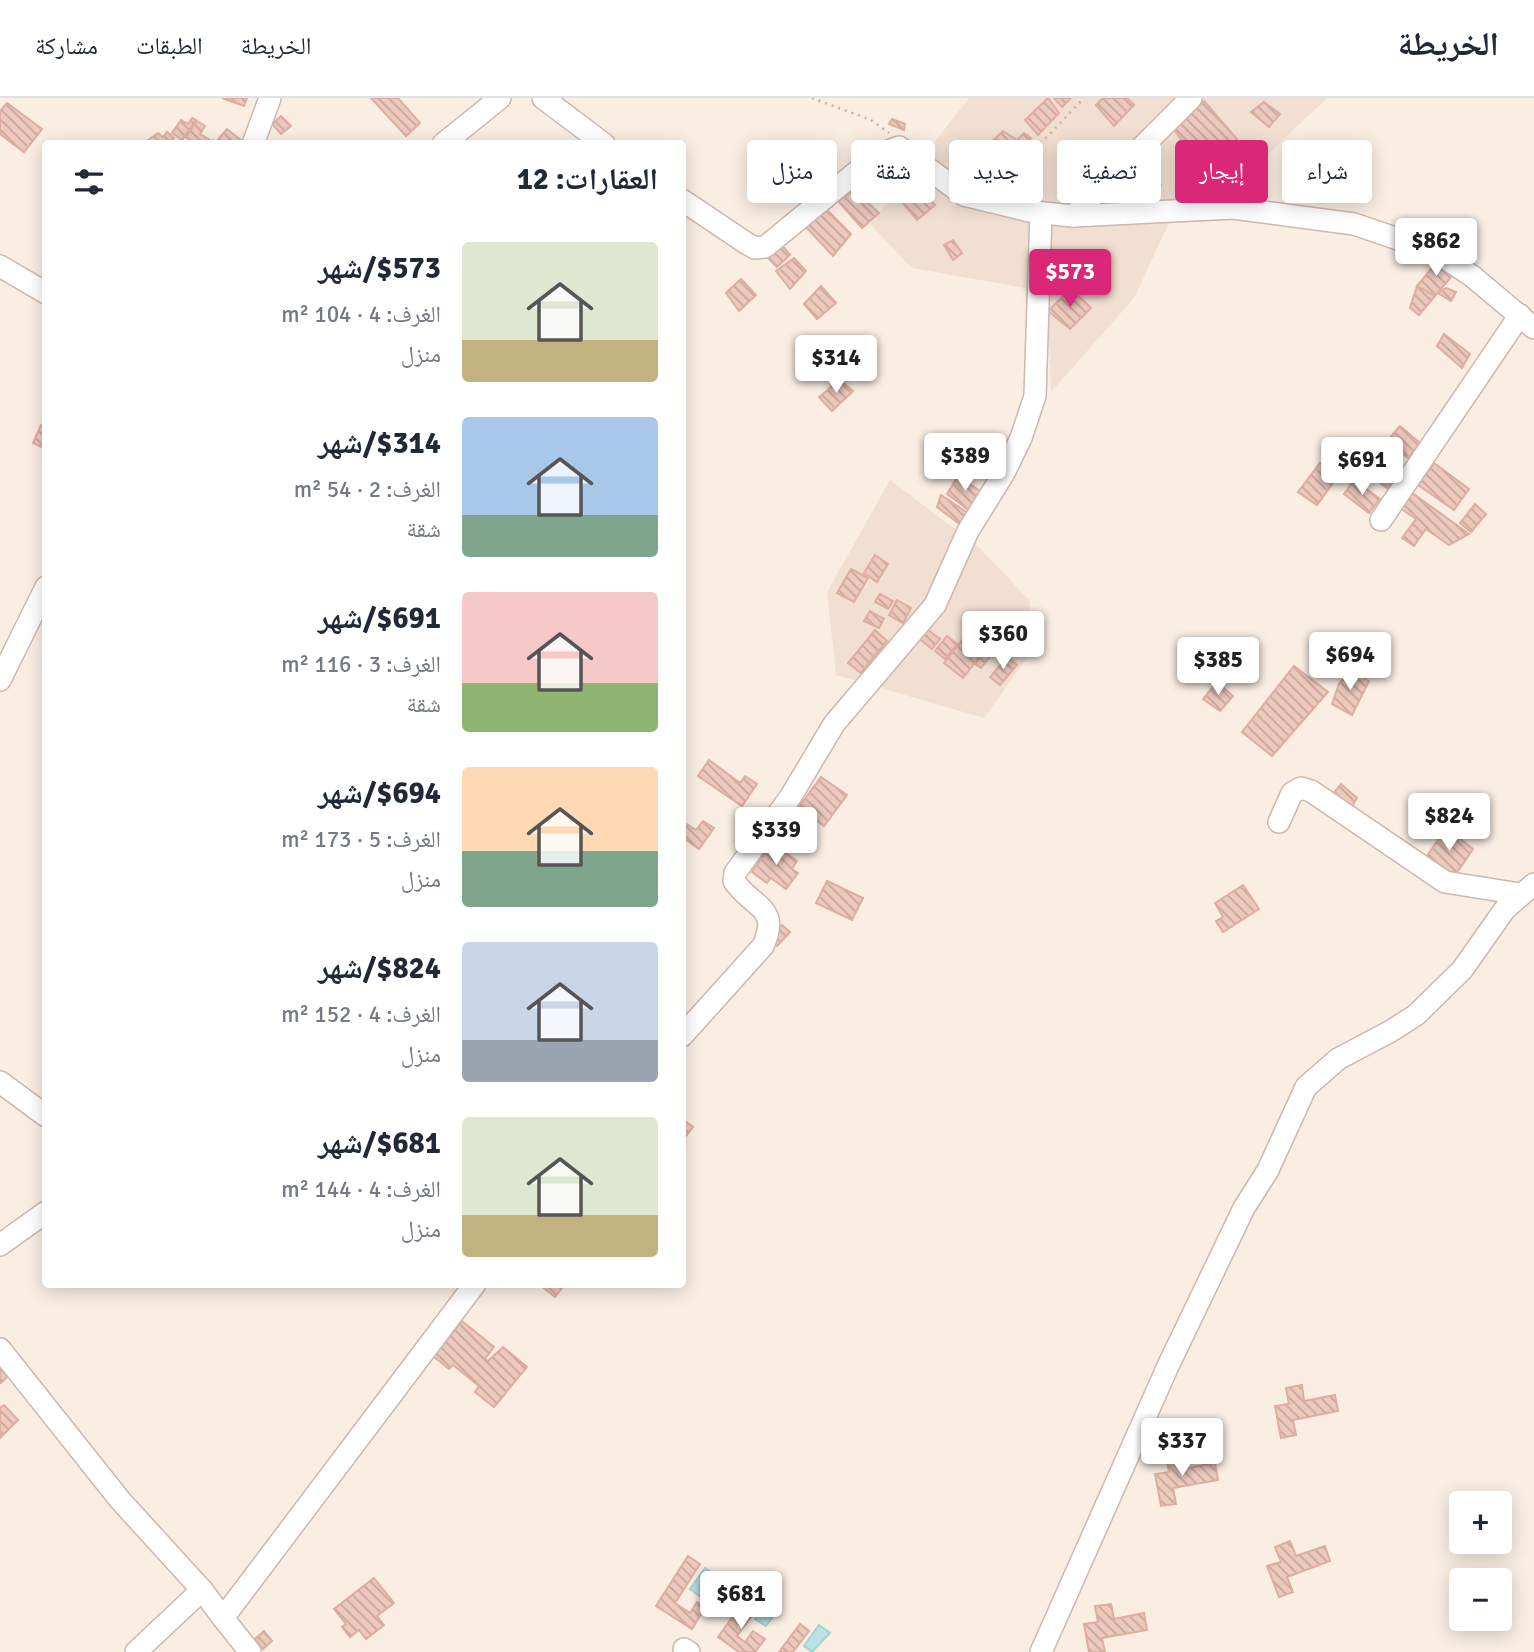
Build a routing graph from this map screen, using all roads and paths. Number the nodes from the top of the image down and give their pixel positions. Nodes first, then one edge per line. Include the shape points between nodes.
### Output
1 (270, 98) edge
2 (500, 98) edge
3 (543, 98) edge
4 (812, 98) edge
5 (1084, 98) edge
6 (1191, 98) edge
7 (254, 140) edge
8 (448, 140) edge
9 (599, 140) edge
10 (894, 140) edge
11 (1043, 140) edge
12 (935, 174) edge
13 (851, 176) edge
14 (949, 186) edge
15 (686, 203) edge
16 (992, 203) edge
17 (1041, 213) junction
18 (1073, 216) junction
19 (0, 266) edge
20 (42, 291) edge
21 (1527, 321) edge
22 (1381, 520) dead end
23 (42, 595) edge
24 (0, 680) edge
25 (1279, 822) dead end
26 (1527, 889) edge
27 (686, 1032) edge
28 (0, 1082) edge
29 (42, 1113) edge
30 (42, 1215) edge
31 (0, 1245) edge
32 (472, 1288) edge
33 (0, 1349) edge
34 (202, 1590) junction
35 (223, 1618) junction
36 (136, 1652) edge
37 (250, 1652) edge
38 (1041, 1652) edge

1 - 7 street
2 - 8 street
3 - 9 street
4 - 10 path via 871,120
5 - 11 path
6 - 18 street
12 - 14 street
13 - 15 street via 765,247 746,243
16 - 17 street
17 - 18 street
17 - 27 street via 1035,396 1021,438 968,531 935,605 834,724 791,796 734,873 738,887 770,919 769,933 763,946
18 - 21 street via 1233,208 1354,224 1436,251
19 - 20 street
21 - 22 street
23 - 24 street
25 - 26 street via 1293,793 1301,788 1445,882
26 - 38 street via 1506,909 1462,970 1425,1007 1338,1059 1306,1087 1168,1366
28 - 29 street
30 - 31 street
32 - 35 street
33 - 34 street via 120,1500
34 - 35 street
34 - 36 street
35 - 37 street

